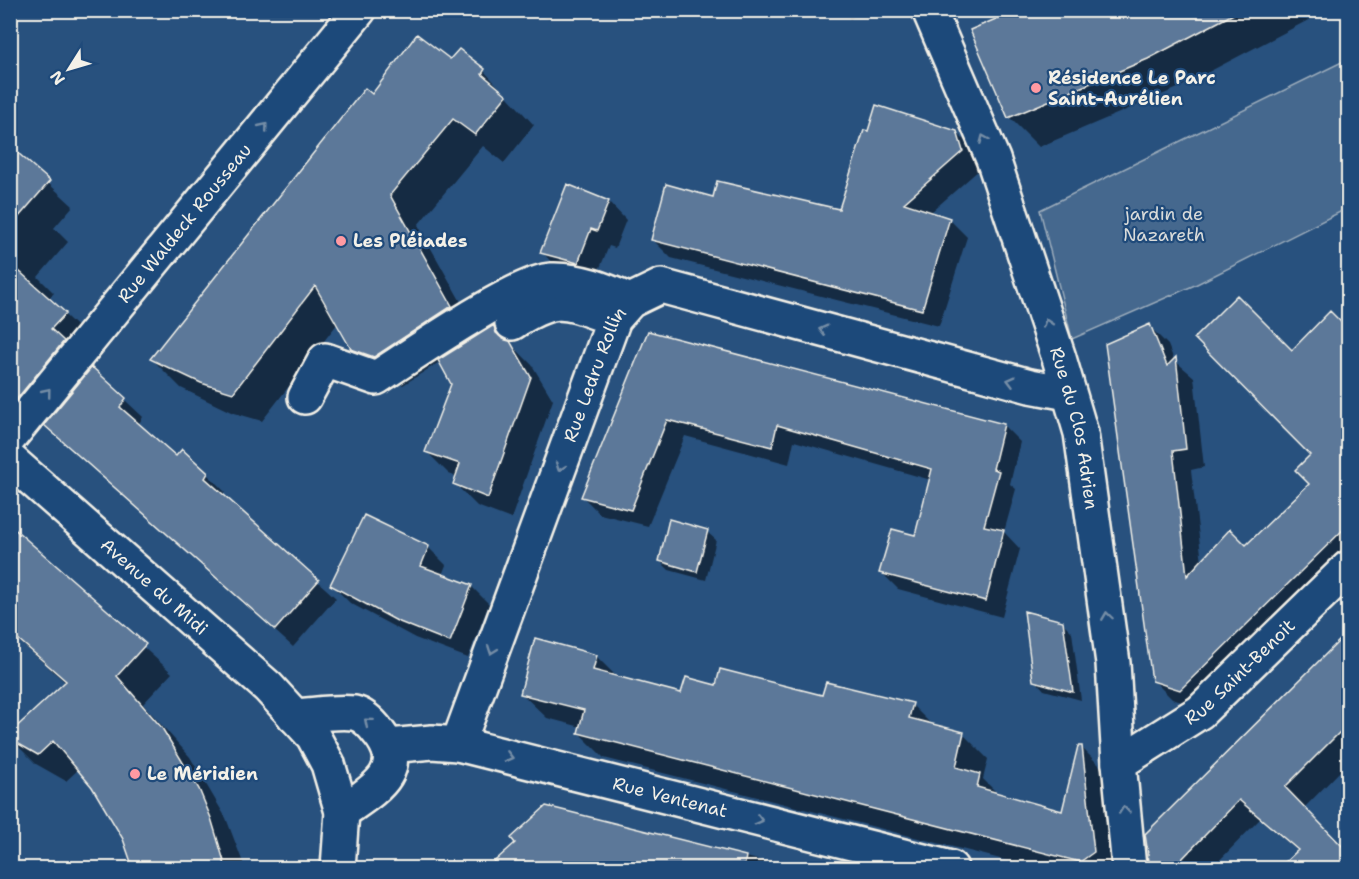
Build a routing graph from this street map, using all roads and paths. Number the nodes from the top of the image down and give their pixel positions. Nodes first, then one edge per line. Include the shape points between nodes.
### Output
1 (359, 10) edge
2 (929, 10) edge
3 (622, 310) junction
4 (512, 322) dead end
5 (1068, 393) junction
6 (305, 397) dead end
7 (10, 437) edge
8 (10, 460) edge
9 (1348, 568) edge
10 (294, 716) junction
11 (458, 744) junction
12 (389, 746) junction
13 (1119, 763) junction
14 (342, 812) junction
15 (338, 868) edge
16 (951, 868) edge
17 (1130, 868) edge

7 -> 1 street, Rue Waldeck Rousseau
5 -> 2 street, Rue du Clos Adrien via 993,159
3 - 4 street via 566,302 537,306
5 -> 3 street, Rue Ledru Rollin via 661,286
3 - 6 street via 592,284 549,279 507,296 376,378 325,360
3 -> 11 street, Rue Ledru Rollin
13 -> 5 street, Rue du Clos Adrien via 1112,651 1081,433
8 - 10 street, Avenue du Midi via 268,687
9 - 13 street, Rue Saint-Benoit via 1200,712
12 -> 10 street via 372,724 357,713
10 - 14 street, Avenue du Midi via 313,736 328,764
11 - 12 street, Rue Ventenat via 432,741
11 -> 16 street, Rue Ventenat
12 - 14 street via 391,764 382,783
17 -> 13 street, Rue du Clos Adrien
14 - 15 street

